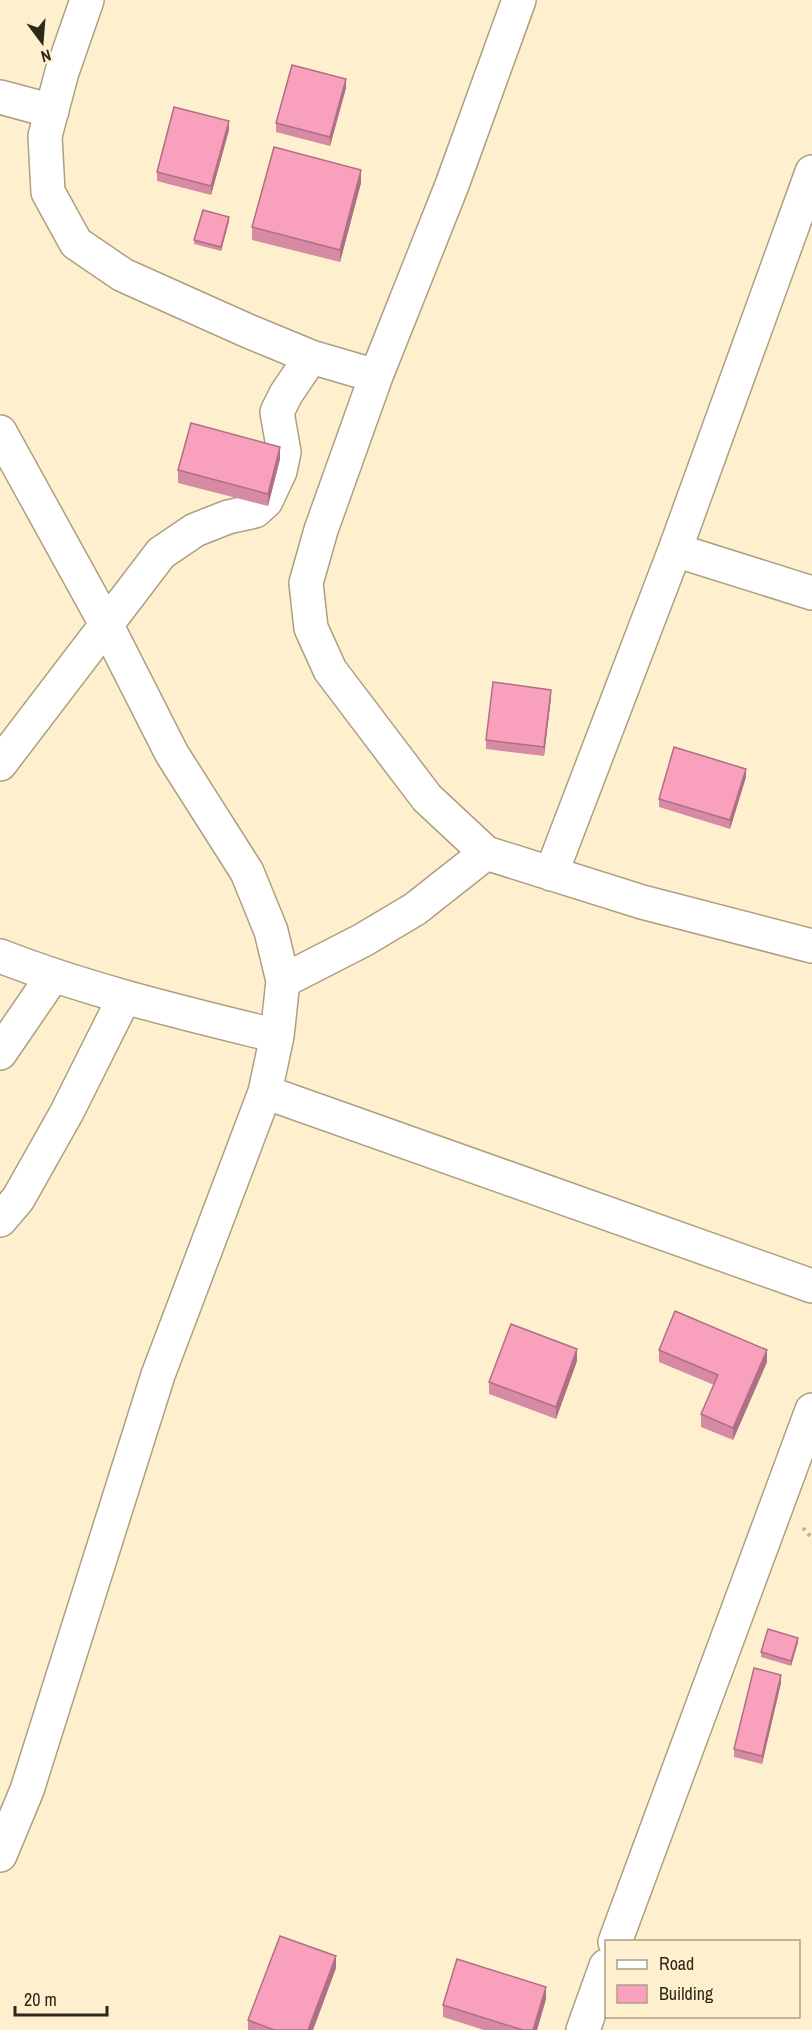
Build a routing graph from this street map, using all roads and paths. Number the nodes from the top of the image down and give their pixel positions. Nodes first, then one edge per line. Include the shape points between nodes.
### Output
1 (87, 0) edge
2 (519, 0) edge
3 (0, 97) edge
4 (52, 111) junction
5 (812, 172) edge
6 (311, 357) junction
7 (376, 376) junction
8 (0, 432) edge
9 (675, 550) junction
10 (812, 593) edge
11 (106, 624) junction
12 (0, 764) edge
13 (486, 853) junction
14 (551, 874) junction
15 (812, 946) edge
16 (0, 956) edge
17 (52, 977) junction
18 (283, 981) junction
19 (124, 998) junction
20 (277, 1036) junction
21 (0, 1053) edge
22 (265, 1092) junction
23 (0, 1220) edge
24 (812, 1286) edge
25 (812, 1410) edge
26 (0, 1855) edge
27 (615, 1940) edge
28 (605, 1969) edge
29 (583, 2030) edge

1 - 4 street
2 - 7 street via 452,185
3 - 4 street
4 - 6 street via 45,136 48,192 76,243 123,275
5 - 9 street
6 - 7 street
6 - 11 street via 277,412 284,452 266,501 255,511 195,530 161,553
7 - 13 street via 306,583 311,628 330,670 427,798
8 - 11 street
9 - 10 street
9 - 14 street
11 - 12 street
11 - 18 street via 172,754 247,873 271,931
13 - 14 street
13 - 18 street via 415,909
14 - 15 street
16 - 17 street
17 - 19 street
17 - 21 street
18 - 20 street
19 - 20 street
19 - 23 street via 68,1112 18,1199
20 - 22 street
22 - 24 street
22 - 26 street via 158,1375 27,1790
25 - 27 street
28 - 29 street

